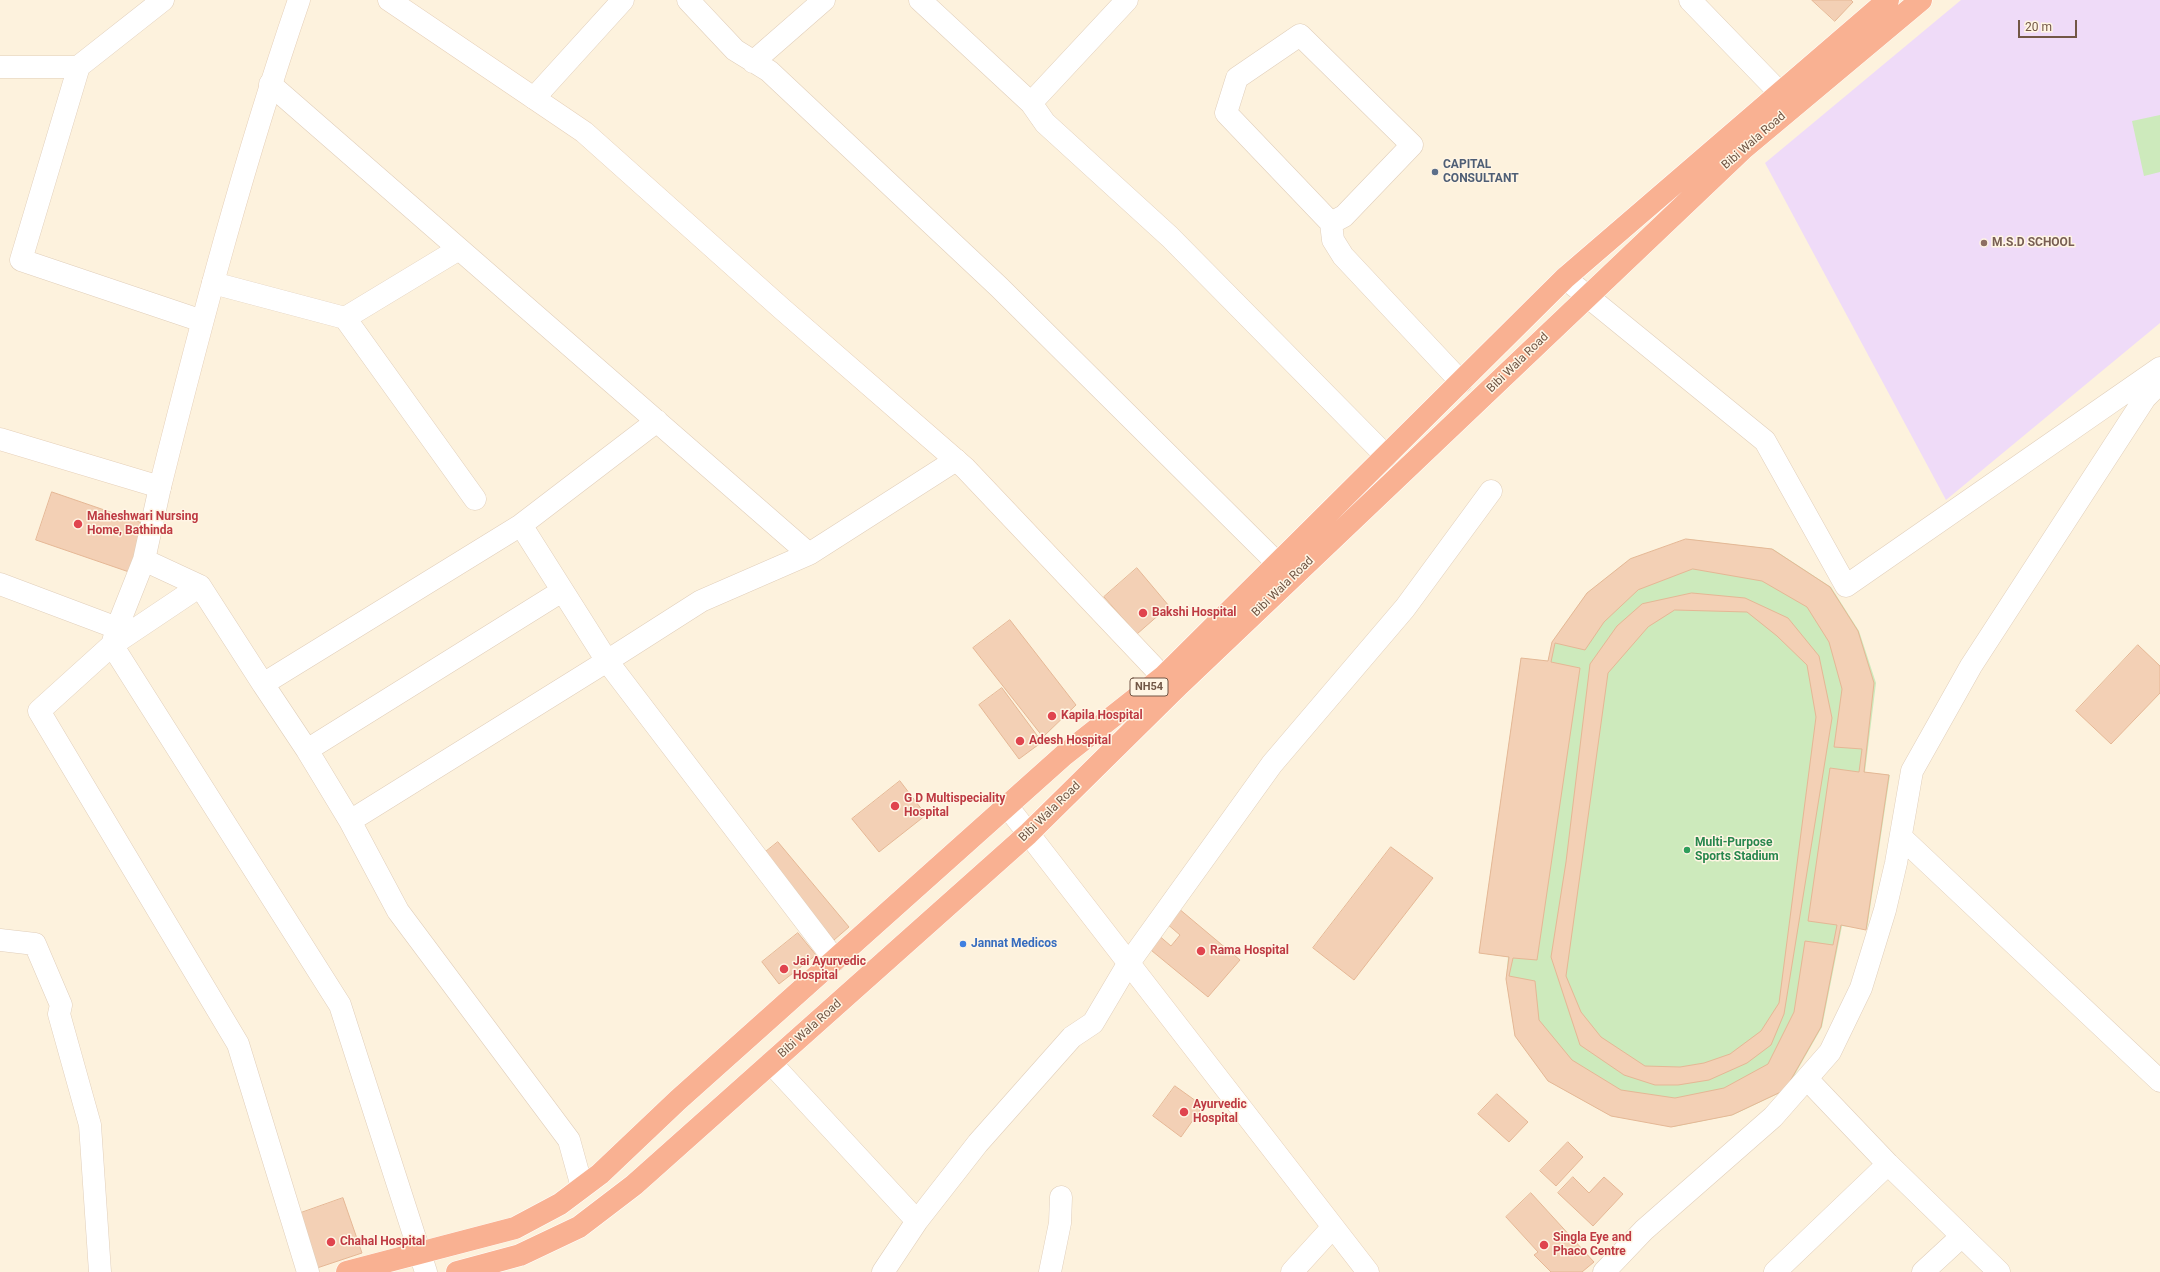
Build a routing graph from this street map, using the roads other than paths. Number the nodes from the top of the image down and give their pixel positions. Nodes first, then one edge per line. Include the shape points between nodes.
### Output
1 (299, 0) edge
2 (389, 0) edge
3 (623, 0) edge
4 (688, 0) edge
5 (824, 0) edge
6 (920, 0) edge
7 (1127, 0) edge
8 (1690, 0) edge
9 (1888, 0) edge
10 (1921, 0) edge
11 (155, 3) edge
12 (753, 62) junction
13 (79, 66) junction
14 (0, 67) edge
15 (270, 84) junction
16 (1780, 93) junction
17 (534, 98) junction
18 (1031, 103) junction
19 (1331, 223) junction
20 (459, 248) junction
21 (1565, 278) junction
22 (213, 283) junction
23 (1589, 296) junction
24 (345, 318) junction
25 (202, 321) junction
26 (2160, 368) edge
27 (1461, 382) junction
28 (2160, 382) edge
29 (657, 422) junction
30 (0, 439) edge
31 (1386, 456) junction
32 (956, 460) junction
33 (160, 487) junction
34 (1491, 491) dead end
35 (475, 499) dead end
36 (521, 525) junction
37 (809, 554) junction
38 (144, 560) junction
39 (1277, 563) junction
40 (0, 584) edge
41 (200, 586) junction
42 (562, 591) junction
43 (114, 636) junction
44 (607, 661) junction
45 (1170, 682) junction
46 (263, 684) junction
47 (307, 750) junction
48 (1007, 806) junction
49 (350, 821) junction
50 (1028, 834) junction
51 (1900, 836) junction
52 (0, 940) edge
53 (835, 960) junction
54 (1128, 964) junction
55 (771, 1063) junction
56 (1807, 1078) junction
57 (2160, 1081) edge
58 (1888, 1164) junction
59 (582, 1187) junction
60 (1061, 1197) dead end
61 (917, 1221) junction
62 (1332, 1228) junction
63 (1961, 1237) junction
64 (424, 1262) edge
65 (100, 1272) edge
66 (308, 1272) edge
67 (347, 1272) edge
68 (457, 1272) edge
69 (882, 1272) edge
70 (1050, 1272) edge
71 (1292, 1272) edge
72 (1368, 1272) edge
73 (1604, 1272) edge
74 (1775, 1272) edge
75 (1923, 1272) edge
76 (1999, 1272) edge

1 - 15 street
2 - 17 street
3 - 17 street
4 - 12 street via 736,50
5 - 12 street
6 - 18 street
7 - 18 street
8 - 16 street
9 - 16 highway, NH54
10 - 23 highway, Bibi Wala Road / NH54 via 1744,148
11 - 13 street
12 - 39 street via 769,71 999,287
13 - 14 street
13 - 25 street via 21,260
15 - 20 street
15 - 22 street
16 - 21 highway, NH54
17 - 32 street via 584,132
18 - 31 street via 1045,123 1170,237
19 - 19 street via 1226,113 1237,78 1300,35 1412,145 1344,216
19 - 27 street via 1333,240 1343,256
20 - 24 street
20 - 29 street
21 - 23 street
21 - 27 highway, NH54
22 - 24 street
22 - 25 street
23 - 26 street via 1765,441 1846,586
23 - 45 highway, Bibi Wala Road / NH54
24 - 35 street
25 - 33 street
27 - 31 highway, NH54
28 - 51 street via 2144,398 1971,666 1912,771
29 - 36 street
29 - 37 street
30 - 33 street
31 - 39 highway, NH54
32 - 37 street
32 - 45 street
33 - 38 street
34 - 54 street via 1404,608 1272,764
36 - 42 street
36 - 46 street
37 - 44 street via 701,601
38 - 41 street
38 - 43 street
39 - 45 highway, NH54
40 - 43 street
41 - 43 street
41 - 46 street
42 - 44 street
42 - 47 street
43 - 64 street via 340,1005
43 - 66 street via 39,711 238,1044
44 - 49 street
44 - 53 street
45 - 48 highway, NH54 via 1064,755
45 - 50 highway, Bibi Wala Road / NH54
46 - 47 street
47 - 49 street
48 - 50 street
48 - 53 highway, NH54
49 - 59 street via 398,911 569,1140
50 - 54 street
50 - 55 highway, Bibi Wala Road / NH54
51 - 56 street via 1885,910 1862,988 1830,1052
51 - 57 street
52 - 65 street via 35,944 61,1005 59,1014 90,1125
53 - 59 highway, NH54 via 600,1174
54 - 61 street via 1093,1023 1072,1037 978,1143
54 - 62 street
55 - 61 street
55 - 68 highway, Bibi Wala Road / NH54 via 634,1185 579,1227 520,1256
56 - 58 street
56 - 73 street via 1773,1117 1644,1230
58 - 63 street
58 - 74 street
59 - 64 highway, NH54 via 560,1204 515,1228
60 - 70 street via 1060,1223
61 - 69 street
62 - 71 street
62 - 72 street
63 - 75 street
63 - 76 street
64 - 67 highway, NH54

